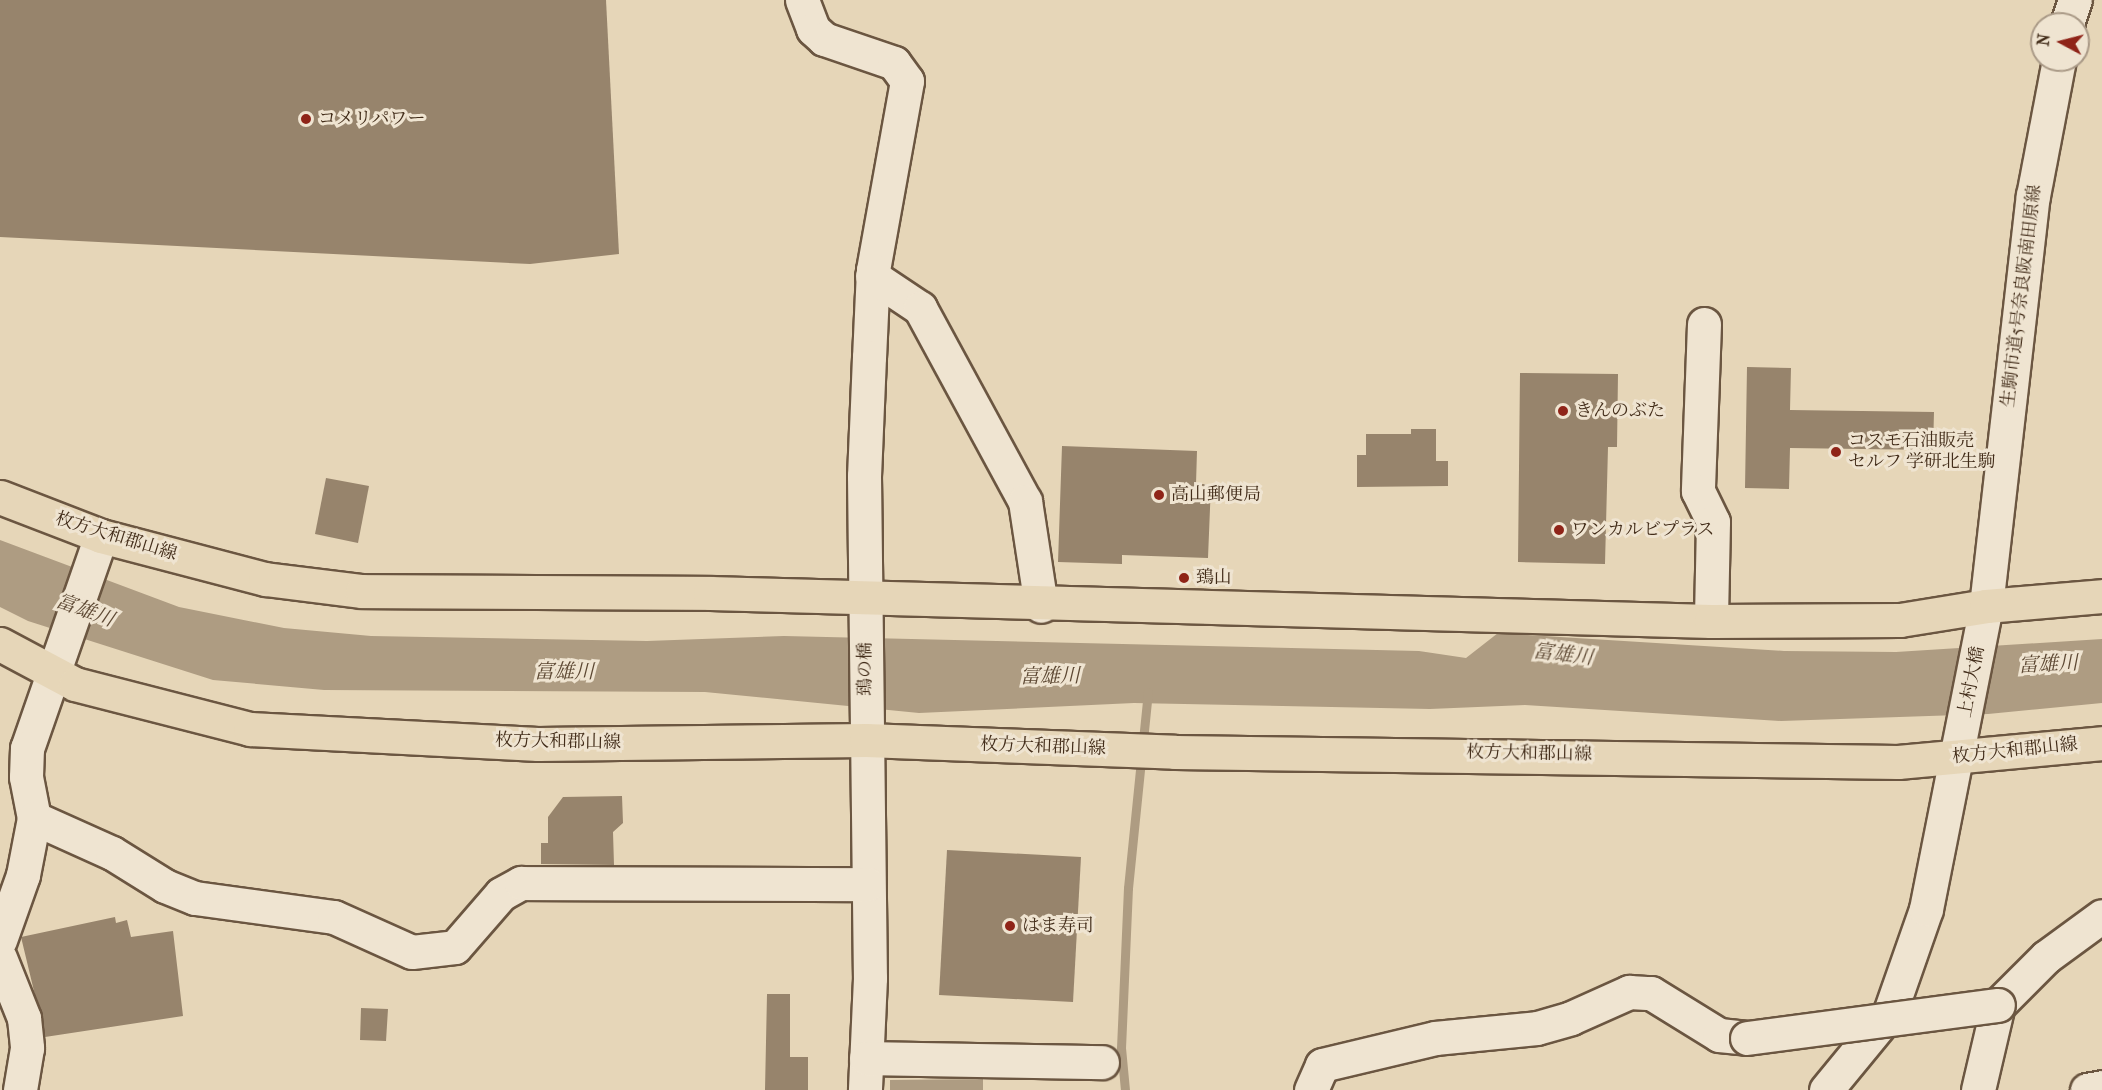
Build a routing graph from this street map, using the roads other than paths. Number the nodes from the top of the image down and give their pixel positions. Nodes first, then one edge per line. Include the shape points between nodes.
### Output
1 (807, 14) edge
2 (2057, 72) edge
3 (873, 276) junction
4 (1704, 324) dead end
5 (0, 496) edge
6 (101, 536) junction
7 (2102, 596) edge
8 (865, 597) junction
9 (1041, 606) junction
10 (1986, 606) junction
11 (1711, 621) junction
12 (0, 644) edge
13 (54, 669) junction
14 (866, 740) junction
15 (2102, 743) edge
16 (1958, 758) junction
17 (34, 818) junction
18 (868, 884) junction
19 (2102, 916) edge
20 (0, 940) edge
21 (0, 958) edge
22 (1998, 1005) junction
23 (1102, 1062) dead end
24 (866, 1074) edge
25 (2102, 1087) edge
26 (20, 1090) edge
27 (1311, 1090) edge
28 (1826, 1090) edge
29 (1978, 1090) edge
30 (2087, 1090) edge

1 - 3 street, 鵄の橋 via 824,39 894,63 907,81
2 - 10 street, 生駒市道5号奈良阪南田原線 via 2033,196
3 - 8 street, 鵄の橋 via 864,476
3 - 9 street via 920,308 1025,501
4 - 11 street via 1698,491 1713,522
5 - 6 main road, 枚方大和郡山線
6 - 8 main road, 枚方大和郡山線 via 265,579 362,591
6 - 13 street
7 - 10 main road, 枚方大和郡山線
8 - 9 main road, 枚方大和郡山線
8 - 14 street, 鵄の橋
9 - 11 main road, 枚方大和郡山線
10 - 11 main road, 枚方大和郡山線 via 1900,620
10 - 16 street, 上村大橋
12 - 13 main road, 枚方大和郡山線
13 - 14 main road, 枚方大和郡山線 via 75,684 250,729 538,744
13 - 17 street via 27,748 26,777
14 - 16 main road, 枚方大和郡山線 via 1175,752 1898,762
14 - 18 street, 鵄の橋
15 - 16 main road, 枚方大和郡山線
16 - 28 street via 1926,909 1906,973 1890,1012
17 - 18 street via 195,898 334,917 412,952 455,947 501,894 521,883
17 - 20 street via 23,875
18 - 24 street, 鵄の橋
19 - 22 street via 2046,957
21 - 26 street via 24,1018 27,1048
22 - 27 street, bridge via 1747,1038 1719,1035 1651,993 1629,992 1571,1018 1537,1028 1435,1038 1322,1065
22 - 29 street
23 - 24 street
25 - 30 street

